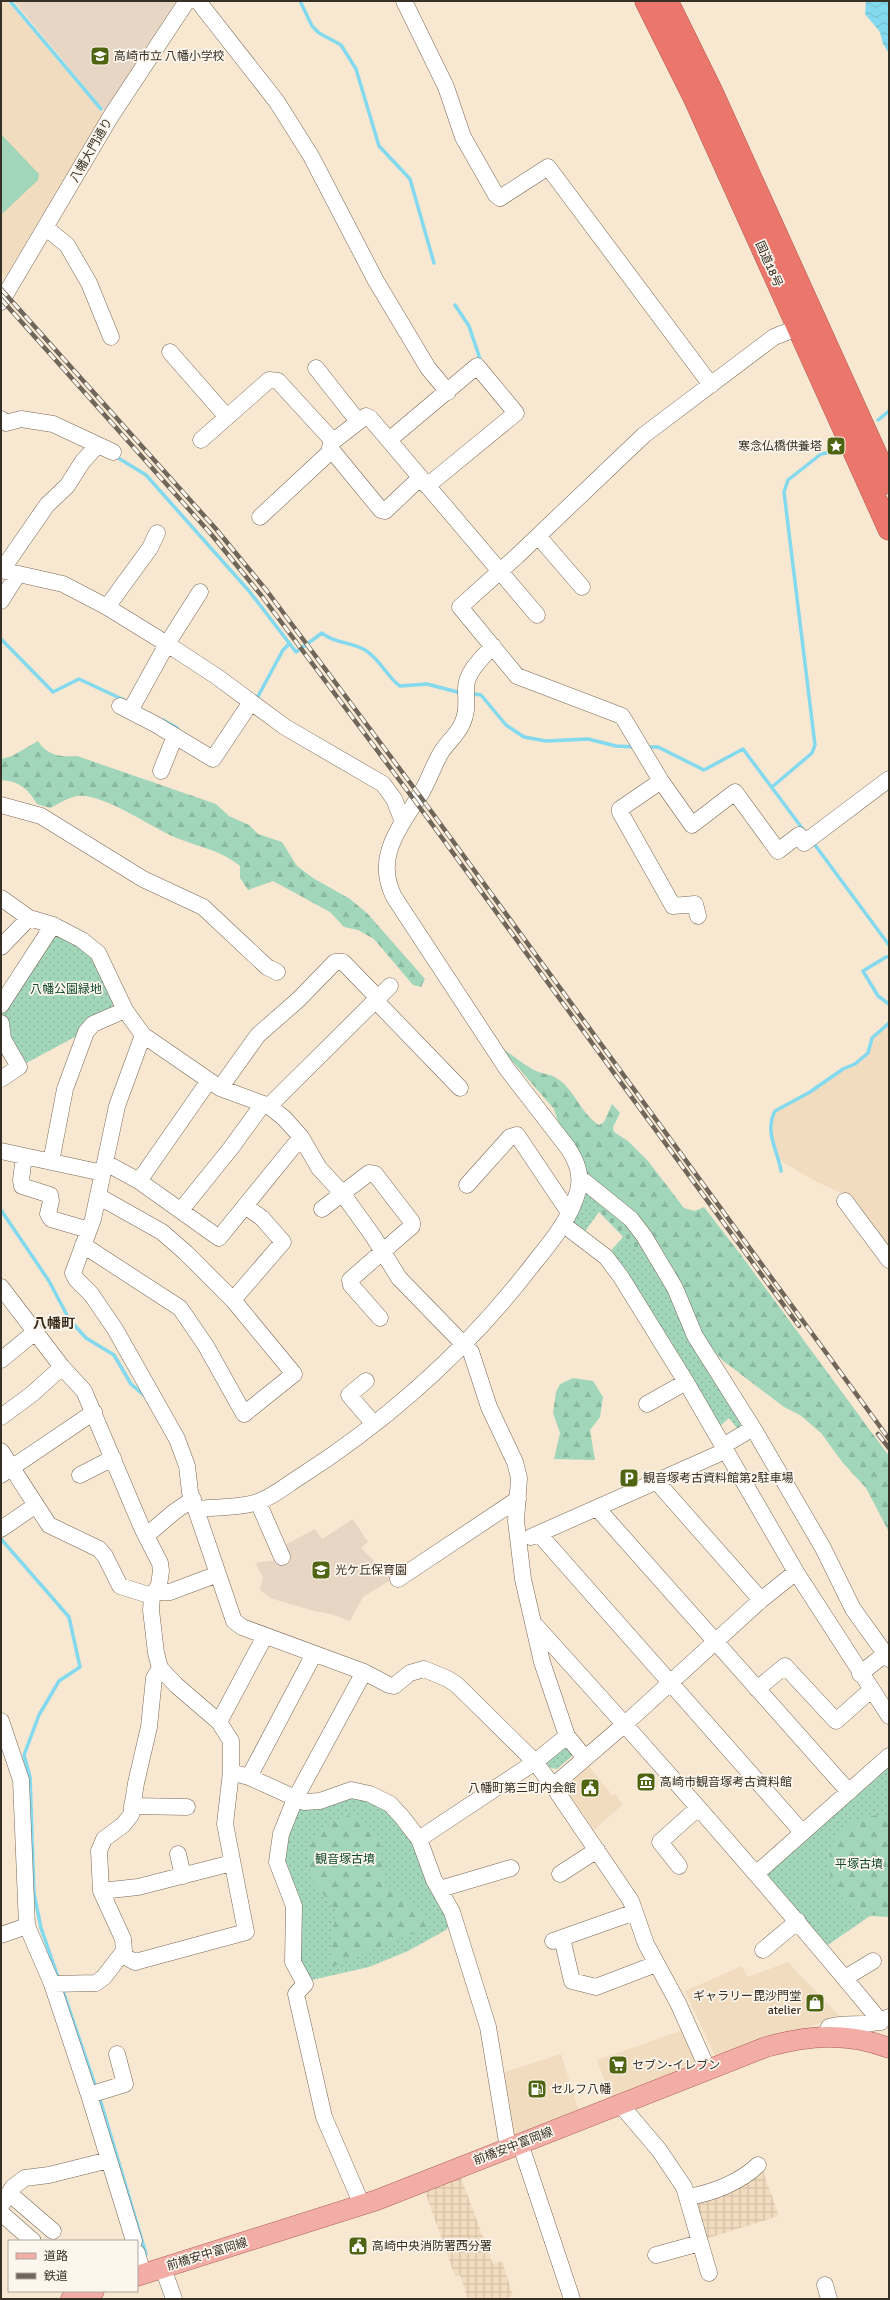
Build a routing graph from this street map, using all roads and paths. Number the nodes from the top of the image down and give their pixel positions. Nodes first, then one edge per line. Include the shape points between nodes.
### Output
1 (187, 1) edge
2 (198, 1) edge
3 (404, 1) edge
4 (646, 1) edge
5 (667, 1) edge
6 (46, 228) junction
7 (1, 302) edge
8 (807, 324) junction
9 (111, 337) dead end
10 (170, 352) dead end
11 (316, 368) dead end
12 (711, 385) junction
13 (448, 392) junction
14 (227, 417) junction
15 (1, 419) edge
16 (357, 420) junction
17 (201, 440) dead end
18 (390, 440) junction
19 (98, 445) junction
20 (332, 446) junction
21 (113, 452) dead end
22 (424, 482) junction
23 (889, 483) edge
24 (260, 517) dead end
25 (889, 529) edge
26 (157, 533) dead end
27 (538, 536) junction
28 (1, 570) edge
29 (499, 572) junction
30 (18, 574) junction
31 (582, 587) dead end
32 (200, 592) dead end
33 (1, 601) edge
34 (107, 607) junction
35 (537, 615) dead end
36 (167, 644) junction
37 (493, 646) junction
38 (251, 702) junction
39 (175, 736) junction
40 (161, 771) dead end
41 (889, 779) edge
42 (661, 781) junction
43 (1, 805) edge
44 (403, 822) junction
45 (1, 898) edge
46 (698, 916) dead end
47 (29, 918) junction
48 (53, 925) junction
49 (1, 947) edge
50 (276, 972) dead end
51 (390, 986) dead end
52 (376, 999) junction
53 (1, 1005) edge
54 (125, 1010) junction
55 (1, 1023) edge
56 (143, 1035) junction
57 (2, 1040) edge
58 (1, 1079) edge
59 (214, 1085) junction
60 (460, 1088) dead end
61 (266, 1105) junction
62 (301, 1137) junction
63 (1, 1151) edge
64 (24, 1156) junction
65 (51, 1162) junction
66 (105, 1168) junction
67 (579, 1177) junction
68 (139, 1181) junction
69 (467, 1185) dead end
70 (342, 1193) junction
71 (98, 1196) junction
72 (845, 1201) dead end
73 (245, 1206) junction
74 (322, 1209) dead end
75 (181, 1210) junction
76 (571, 1210) junction
77 (564, 1225) junction
78 (89, 1230) junction
79 (83, 1245) junction
80 (381, 1251) junction
81 (889, 1260) edge
82 (4, 1296) edge
83 (233, 1300) junction
84 (380, 1318) dead end
85 (35, 1332) junction
86 (466, 1345) junction
87 (1, 1360) edge
88 (62, 1366) junction
89 (366, 1381) dead end
90 (686, 1382) junction
91 (647, 1404) dead end
92 (94, 1412) junction
93 (1, 1417) edge
94 (373, 1423) junction
95 (753, 1428) junction
96 (724, 1449) junction
97 (1, 1451) edge
98 (113, 1458) junction
99 (7, 1471) edge
100 (80, 1475) dead end
101 (657, 1482) junction
102 (518, 1498) junction
103 (258, 1502) junction
104 (195, 1504) junction
105 (36, 1505) junction
106 (597, 1508) junction
107 (1, 1529) edge
108 (539, 1534) junction
109 (147, 1535) junction
110 (519, 1541) junction
111 (282, 1557) dead end
112 (796, 1572) junction
113 (218, 1574) junction
114 (398, 1580) dead end
115 (154, 1594) junction
116 (761, 1600) junction
117 (533, 1623) junction
118 (266, 1636) junction
119 (715, 1641) junction
120 (314, 1654) junction
121 (887, 1656) edge
122 (160, 1668) junction
123 (364, 1672) junction
124 (860, 1674) junction
125 (670, 1683) junction
126 (757, 1689) junction
127 (871, 1690) junction
128 (889, 1716) edge
129 (1, 1721) edge
130 (219, 1722) junction
131 (625, 1724) junction
132 (567, 1736) junction
133 (889, 1756) edge
134 (585, 1758) junction
135 (535, 1762) junction
136 (231, 1772) junction
137 (249, 1777) junction
138 (553, 1786) junction
139 (849, 1792) junction
140 (296, 1799) junction
141 (132, 1806) junction
142 (187, 1807) dead end
143 (698, 1808) junction
144 (802, 1832) junction
145 (419, 1839) junction
146 (597, 1850) junction
147 (178, 1854) dead end
148 (232, 1863) junction
149 (679, 1866) dead end
150 (511, 1868) dead end
151 (560, 1874) dead end
152 (756, 1874) junction
153 (183, 1876) junction
154 (440, 1889) junction
155 (101, 1891) junction
156 (635, 1912) junction
157 (798, 1921) junction
158 (27, 1926) junction
159 (1, 1935) edge
160 (763, 1950) dead end
161 (122, 1954) junction
162 (873, 1961) dead end
163 (656, 1964) junction
164 (845, 1978) junction
165 (52, 1984) junction
166 (885, 2019) edge
167 (825, 2036) junction
168 (889, 2048) edge
169 (117, 2054) dead end
170 (708, 2070) junction
171 (89, 2095) junction
172 (620, 2104) junction
173 (514, 2145) junction
174 (110, 2160) junction
175 (758, 2165) dead end
176 (688, 2197) junction
177 (5, 2200) edge
178 (362, 2205) junction
179 (1, 2213) edge
180 (53, 2231) dead end
181 (32, 2240) edge
182 (134, 2240) edge
183 (700, 2243) junction
184 (656, 2256) dead end
185 (138, 2260) edge
186 (163, 2268) junction
187 (709, 2273) dead end
188 (140, 2275) edge
189 (91, 2292) edge
190 (70, 2299) edge
191 (174, 2299) edge
192 (572, 2299) edge

1 - 6 street, 八幡大門通り via 111,116
2 - 13 street via 278,102 311,156 380,288 428,368
3 - 12 street via 446,87 463,138 496,195 500,198 548,167
4 - 8 highway, 国道18号
5 - 8 highway, 国道18号 via 711,90
6 - 7 street, 八幡大門通り
6 - 9 street via 67,244 89,283
8 - 12 street via 774,337
8 - 23 highway, 国道18号
8 - 25 highway, 国道18号
10 - 14 street
11 - 16 street
12 - 27 street via 628,448
13 - 18 street
13 - 22 street via 477,366 516,413
14 - 17 street
14 - 20 street via 269,380 278,381
15 - 19 street via 6,423 21,419 53,424
16 - 18 street via 366,416 370,418
16 - 20 street
18 - 22 street
19 - 21 street
19 - 28 street via 83,461 67,486 47,505
20 - 22 street via 381,510 385,511
20 - 24 street
22 - 29 street
26 - 34 street via 150,548
27 - 29 street
27 - 31 street
28 - 30 street
29 - 35 street
29 - 37 street via 460,607
30 - 33 street
30 - 34 street via 63,584
32 - 36 street
34 - 36 street
36 - 38 street
36 - 39 street via 125,709
37 - 42 street via 517,676 622,716
37 - 44 street via 471,673 463,723 442,752 420,796
38 - 39 street via 213,760
38 - 44 street via 285,727 382,784 394,799
39 - 40 street
41 - 42 street via 804,843 799,835 778,851 735,792 692,825
42 - 46 street via 620,809 620,812 673,906 695,904
43 - 50 street via 41,816 143,879 203,907 267,967
44 - 67 street via 388,851 386,861 386,876 394,897 507,1069 568,1148 577,1162
45 - 47 street
47 - 48 street
47 - 49 street
48 - 53 street
48 - 54 street via 82,940 98,953
51 - 52 street
52 - 59 street via 343,962 335,962 298,1000 258,1035
52 - 60 street
52 - 61 street
54 - 56 street
54 - 65 street via 93,1024 86,1032 65,1089
55 - 57 street
56 - 59 street
56 - 66 street via 117,1106
57 - 58 street via 19,1067
59 - 61 street
59 - 68 street
61 - 62 street via 284,1118
61 - 75 street
62 - 70 street via 319,1168
62 - 73 street
63 - 64 street
64 - 65 street
64 - 78 street via 22,1186 50,1195 48,1214 51,1218
65 - 66 street
66 - 68 street
66 - 71 street
67 - 76 street via 578,1190
67 - 95 street via 631,1219 644,1236 675,1288 695,1336
68 - 75 street
69 - 76 street via 510,1137 517,1135 566,1208
70 - 74 street
70 - 80 street
70 - 80 street via 369,1173 375,1174 412,1222 412,1226
71 - 78 street
71 - 83 street via 162,1232
72 - 81 street
73 - 75 street via 219,1238
73 - 83 street via 262,1218 283,1242
76 - 77 street
77 - 86 street
77 - 90 street via 590,1243 613,1267
78 - 79 street
79 - 83 street via 180,1308 206,1346 244,1414 294,1374
79 - 104 street via 73,1273 115,1328 177,1439 187,1466 190,1492
80 - 84 street via 350,1280 351,1285
80 - 86 street via 399,1278
82 - 85 street
85 - 87 street
85 - 88 street
86 - 94 street via 400,1405
86 - 102 street via 471,1352 488,1407 515,1462 519,1478
88 - 92 street via 84,1391
88 - 93 street via 32,1394
89 - 94 street via 349,1394
90 - 91 street
90 - 96 street
92 - 98 street
92 - 99 street
94 - 103 street via 320,1464
95 - 96 street
95 - 121 street via 823,1548 853,1609
96 - 101 street
96 - 112 street
97 - 99 street
98 - 100 street
98 - 109 street
99 - 105 street
101 - 106 street
101 - 116 street
102 - 110 street via 516,1521
102 - 114 street
103 - 104 street
103 - 111 street
104 - 109 street via 174,1512
104 - 113 street
105 - 107 street
105 - 115 street via 49,1525 99,1549 120,1586
106 - 108 street
106 - 119 street
108 - 110 street
108 - 125 street
109 - 115 street via 161,1571
110 - 117 street via 523,1579
112 - 116 street
112 - 124 street
113 - 115 street via 170,1592
113 - 118 street via 234,1621 242,1627
115 - 122 street via 152,1626
116 - 119 street
117 - 131 street
117 - 132 street via 542,1662
118 - 120 street
118 - 130 street
119 - 125 street
119 - 126 street
120 - 123 street
120 - 137 street
121 - 124 street
122 - 130 street
122 - 141 street via 154,1678 150,1727
123 - 135 street via 389,1685 397,1684 410,1673 424,1669 448,1679 458,1685
123 - 140 street
124 - 127 street
125 - 131 street
125 - 144 street
126 - 127 street via 785,1666 836,1721
126 - 139 street
127 - 128 street
129 - 158 street via 20,1780
130 - 136 street via 231,1741
131 - 134 street
131 - 143 street
132 - 134 street
132 - 135 street
133 - 139 street
134 - 138 street
135 - 138 street
135 - 145 street
136 - 137 street
136 - 148 street via 225,1824
137 - 140 street
138 - 146 street
139 - 144 street
140 - 145 street via 310,1803 351,1790 370,1794 390,1804
140 - 178 street via 283,1828 277,1862 294,1906 293,1962 305,1984 296,1994 324,2117
141 - 142 street
141 - 155 street via 127,1820 101,1844
143 - 149 street via 660,1842
143 - 152 street
144 - 152 street
145 - 154 street via 434,1880
146 - 151 street
146 - 156 street via 628,1895
147 - 153 street
148 - 153 street
148 - 161 street via 246,1932 135,1962
150 - 154 street
152 - 157 street
153 - 155 street via 138,1887
154 - 173 street via 452,1912 488,2027
155 - 161 street via 123,1939 125,1946
156 - 163 street
156 - 163 street via 558,1939 572,1981 596,1987
157 - 160 street
157 - 164 street
158 - 159 street
158 - 165 street
161 - 165 street via 96,1983
162 - 164 street
163 - 170 street via 678,2003
164 - 166 street
165 - 171 street
166 - 167 street via 862,2026 844,2024 829,2027
167 - 168 main road, 前橋安中富岡線 via 862,2039
167 - 170 main road, 前橋安中富岡線 via 792,2040 766,2047
169 - 171 street via 125,2084
170 - 172 main road, 前橋安中富岡線
171 - 174 street
172 - 173 main road, 前橋安中富岡線
172 - 176 street via 673,2169
173 - 178 main road, 前橋安中富岡線
173 - 192 street
174 - 177 street via 49,2175 25,2178 13,2188
174 - 182 street
175 - 176 street via 748,2175 706,2194
176 - 183 street
177 - 180 street
178 - 186 main road, 前橋安中富岡線
179 - 181 street
183 - 184 street
183 - 187 street
185 - 188 street
186 - 188 main road, 前橋安中富岡線
186 - 191 street
189 - 190 main road

